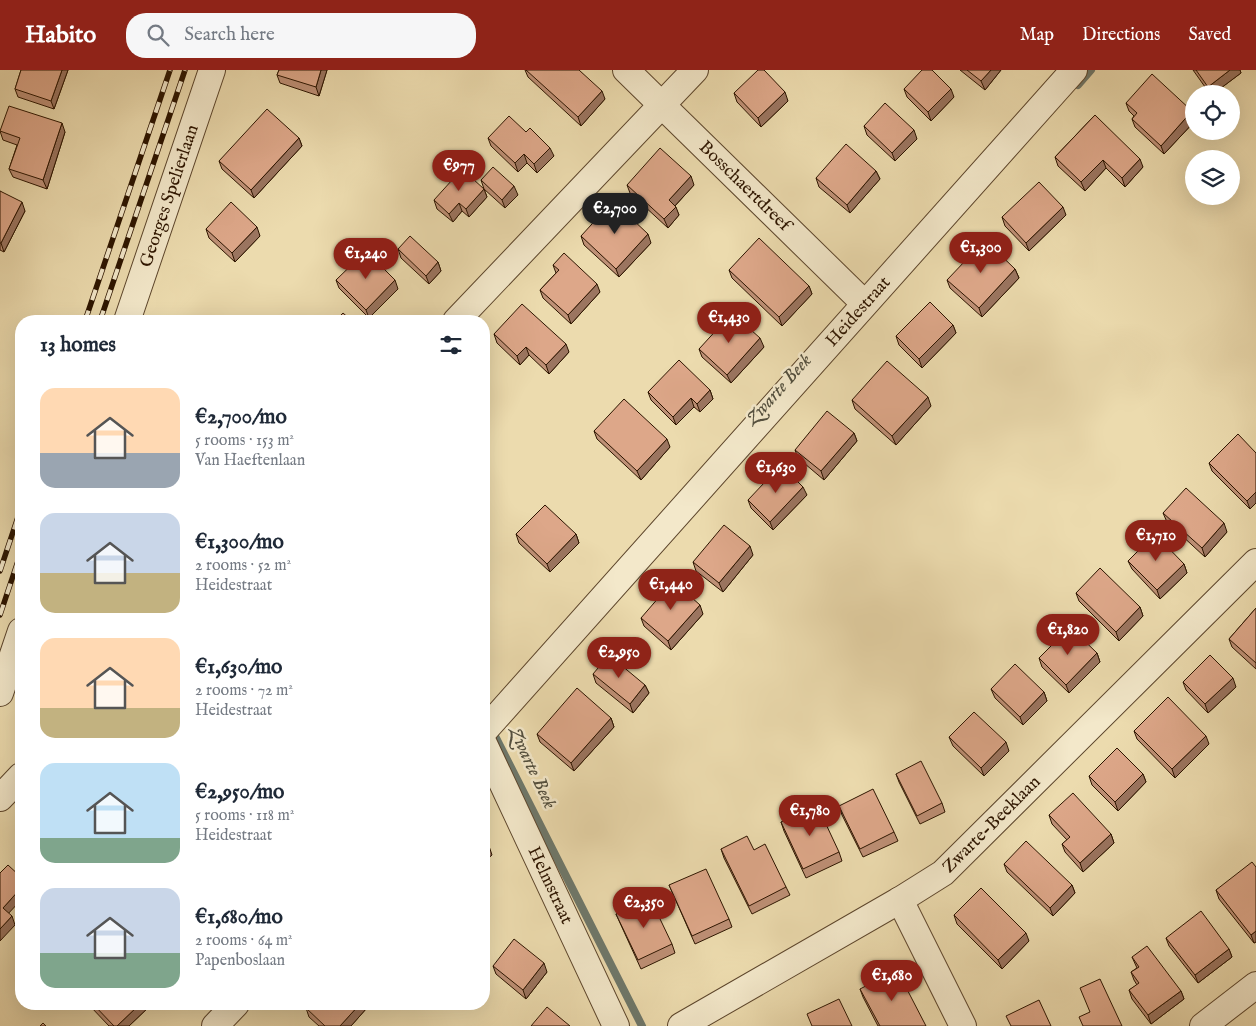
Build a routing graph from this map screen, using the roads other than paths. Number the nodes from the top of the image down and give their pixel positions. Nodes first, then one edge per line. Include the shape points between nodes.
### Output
1 (212, 70) edge
2 (626, 70) edge
3 (695, 70) edge
4 (1074, 70) edge
5 (663, 105) junction
6 (864, 303) junction
7 (129, 315) edge
8 (462, 315) edge
9 (1256, 562) edge
10 (15, 649) edge
11 (0, 693) edge
12 (490, 724) edge
13 (490, 757) edge
14 (15, 782) edge
15 (0, 798) edge
16 (900, 900) junction
17 (1256, 985) edge
18 (230, 1010) edge
19 (215, 1026) edge
20 (616, 1026) edge
21 (681, 1026) edge
22 (963, 1026) edge
23 (1203, 1026) edge

1 - 7 street, Georges Spelierlaan
2 - 5 street, Bosschaertdreef
3 - 5 street
4 - 6 street, Heidestraat
5 - 6 street, Bosschaertdreef
5 - 8 street
6 - 12 street, Heidestraat
9 - 16 street, Zwarte-Beeklaan via 943,873
10 - 11 street
13 - 20 street, Helmstraat
14 - 15 street
16 - 21 street, Zwarte-Beeklaan
16 - 22 street
17 - 23 street
18 - 19 street

